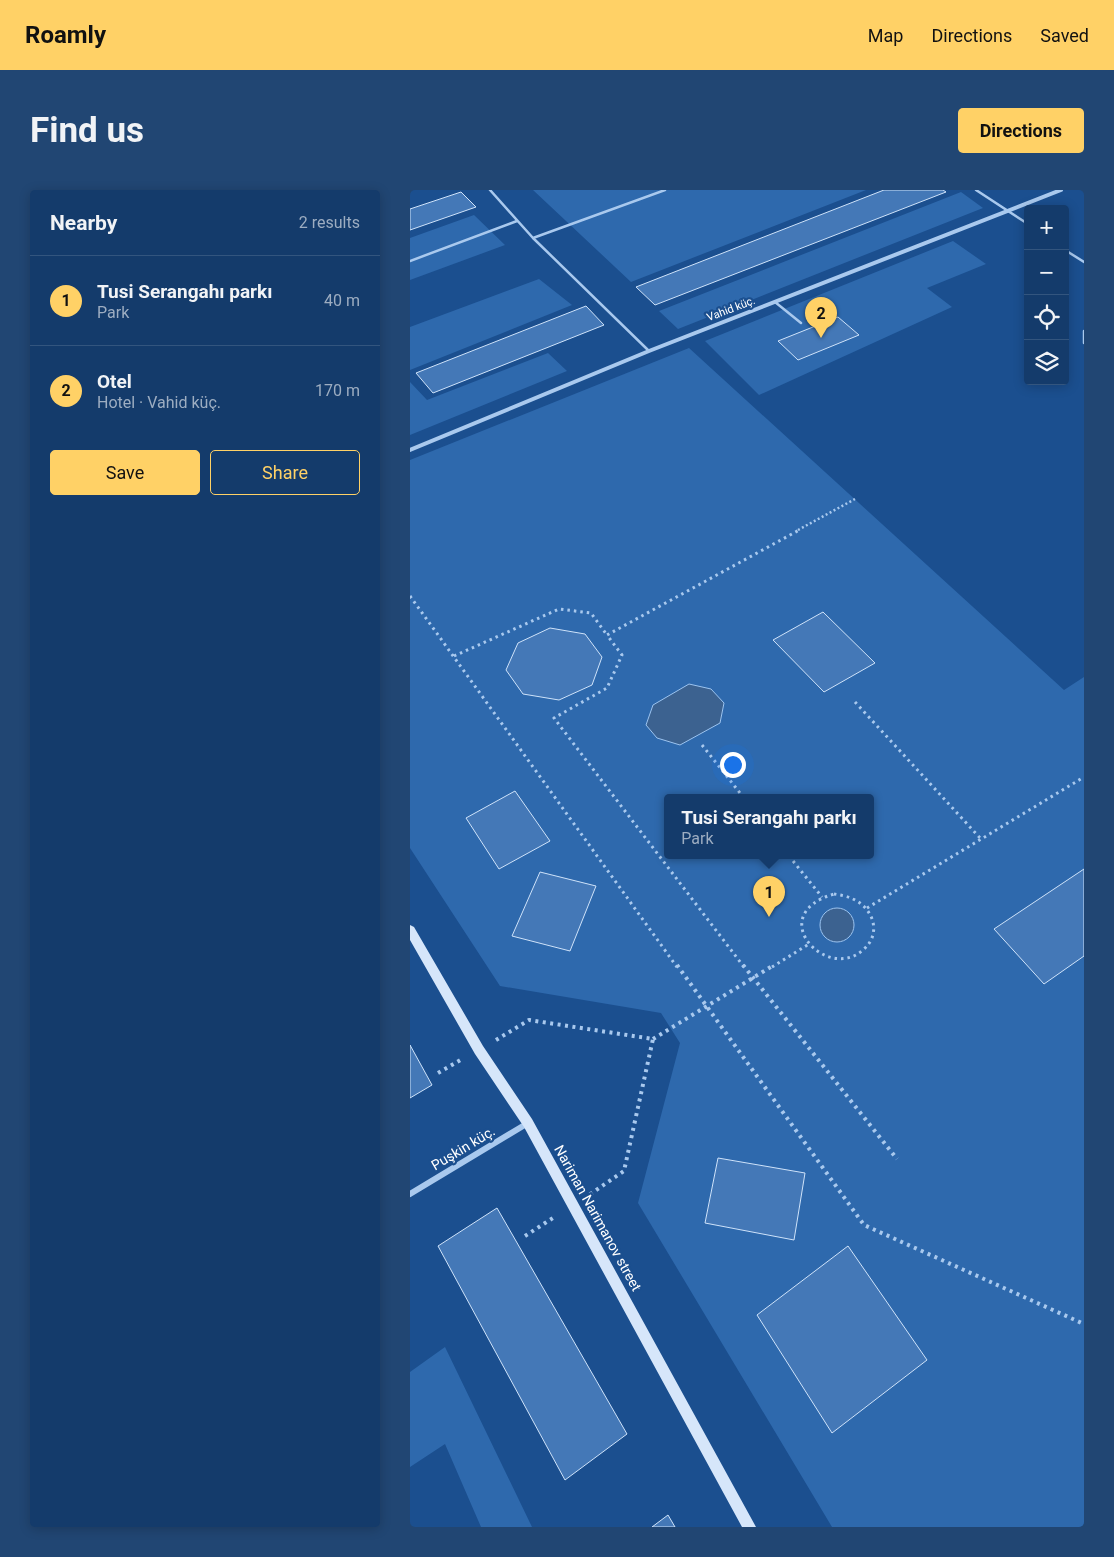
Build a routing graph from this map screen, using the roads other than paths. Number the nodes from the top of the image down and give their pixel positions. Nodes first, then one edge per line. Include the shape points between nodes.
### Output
1 (490, 190) edge
2 (665, 190) edge
3 (976, 190) edge
4 (1061, 190) edge
5 (1008, 211) junction
6 (517, 221) junction
7 (1024, 221) edge
8 (533, 238) junction
9 (1069, 253) edge
10 (410, 261) edge
11 (1084, 262) edge
12 (774, 302) junction
13 (801, 322) dead end
14 (1084, 331) edge
15 (1084, 343) edge
16 (648, 352) junction
17 (410, 450) edge
18 (410, 930) edge
19 (528, 1123) junction
20 (410, 1194) edge
21 (749, 1527) edge

1 - 6 lane
2 - 8 lane
3 - 5 lane
4 - 5 street, Vahid küç.
5 - 7 lane
5 - 12 street, Vahid küç.
6 - 8 lane
6 - 10 lane
8 - 16 lane
9 - 11 lane
12 - 13 lane
12 - 16 street, Vahid küç.
14 - 15 lane
16 - 17 street, Vahid küç.
18 - 19 street, Nariman Narimanov street via 479,1050
19 - 20 street, Puşkin küç.
19 - 21 street, Nariman Narimanov street

